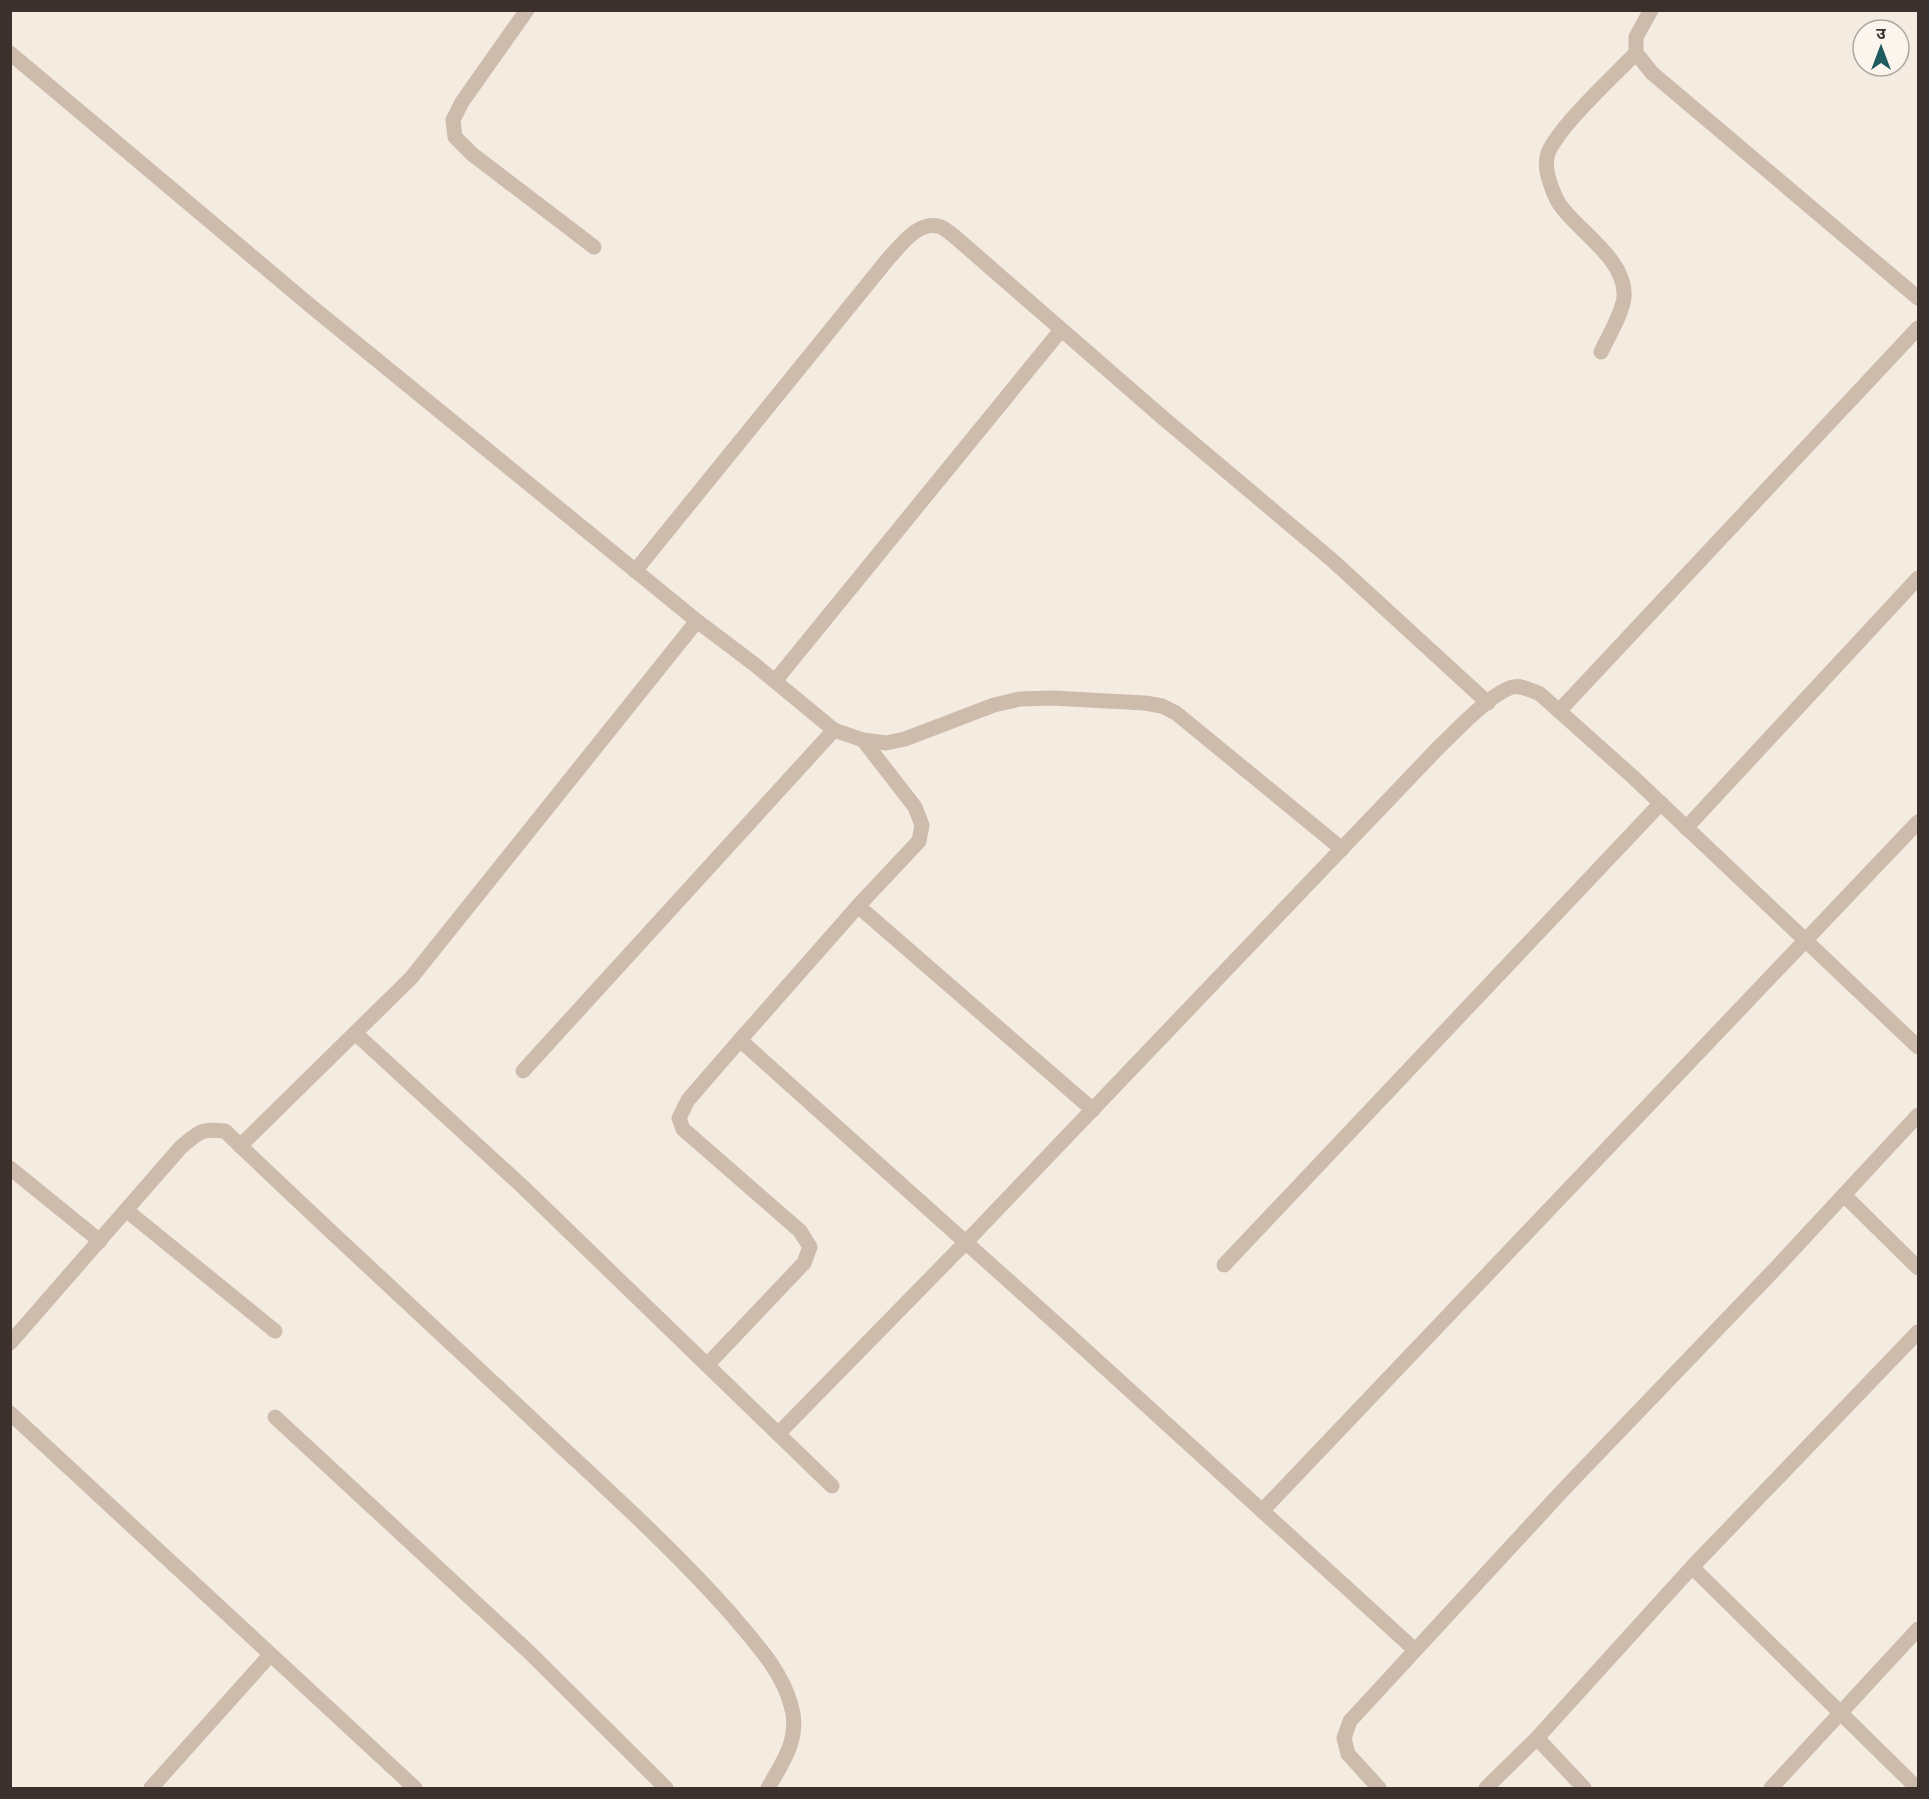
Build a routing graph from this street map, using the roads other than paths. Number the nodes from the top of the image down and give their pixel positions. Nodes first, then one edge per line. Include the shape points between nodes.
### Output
1 (527, 10) edge
2 (1651, 10) edge
3 (10, 53) edge
4 (1636, 53) junction
5 (594, 247) dead end
6 (1918, 298) edge
7 (1918, 328) edge
8 (1061, 330) junction
9 (1601, 352) dead end
10 (635, 571) junction
11 (1918, 578) edge
12 (697, 621) junction
13 (775, 681) junction
14 (1488, 703) junction
15 (1559, 711) junction
16 (834, 730) junction
17 (863, 740) junction
18 (1661, 803) junction
19 (1918, 822) edge
20 (1686, 828) junction
21 (1342, 849) junction
22 (858, 906) junction
23 (1806, 942) junction
24 (355, 1033) junction
25 (740, 1040) junction
26 (1918, 1047) edge
27 (523, 1071) dead end
28 (1093, 1110) junction
29 (1918, 1115) edge
30 (240, 1146) junction
31 (10, 1168) edge
32 (1844, 1195) junction
33 (126, 1210) junction
34 (100, 1241) junction
35 (966, 1242) junction
36 (1224, 1264) dead end
37 (1918, 1268) edge
38 (275, 1331) dead end
39 (1918, 1332) edge
40 (10, 1343) edge
41 (707, 1365) junction
42 (10, 1413) edge
43 (275, 1417) dead end
44 (778, 1434) junction
45 (832, 1486) dead end
46 (1262, 1511) junction
47 (1692, 1568) junction
48 (1918, 1629) edge
49 (1415, 1650) junction
50 (270, 1656) junction
51 (1841, 1715) junction
52 (1537, 1738) junction
53 (405, 1785) edge
54 (151, 1788) edge
55 (666, 1788) edge
56 (768, 1788) edge
57 (1379, 1788) edge
58 (1486, 1788) edge
59 (1584, 1788) edge
60 (1771, 1788) edge
61 (1917, 1788) edge

1 - 5 street via 462,102 453,120 455,137
2 - 4 street via 1636,37
3 - 10 street
4 - 6 street via 1653,73
4 - 9 street via 1555,141 1546,169 1551,191 1606,252 1623,285 1625,298
7 - 15 street
8 - 10 street via 954,236 940,227 925,227 908,237 888,259
8 - 13 street
8 - 14 street via 1332,560
10 - 12 street
11 - 20 street
12 - 13 street
12 - 24 street via 411,978
13 - 16 street
14 - 15 street via 1515,687 1540,694
14 - 21 street via 1439,747
15 - 18 street
16 - 17 street
16 - 27 street
17 - 21 street via 886,743 905,739 1020,699 1108,700 1162,706 1176,713
17 - 22 street via 915,807 922,825 919,842
18 - 20 street
18 - 36 street
19 - 23 street
20 - 23 street
21 - 28 street
22 - 25 street
22 - 28 street
23 - 26 street
23 - 46 street
24 - 30 street
24 - 41 street via 523,1186
25 - 35 street
25 - 41 street via 688,1100 679,1118 683,1129 800,1231 810,1247 804,1263
28 - 35 street
29 - 32 street
30 - 33 street via 225,1131 208,1129 195,1136
30 - 56 street via 636,1516 707,1587 768,1657 791,1702 795,1719 788,1753
31 - 34 street
32 - 37 street
32 - 49 street
33 - 34 street
33 - 38 street
34 - 40 street
35 - 44 street
35 - 46 street
39 - 47 street
41 - 44 street
42 - 50 street
43 - 55 street via 529,1652
44 - 45 street
46 - 49 street
47 - 51 street
47 - 52 street
48 - 51 street
49 - 57 street via 1350,1722 1344,1738 1348,1754
50 - 53 street
50 - 54 street
51 - 60 street
51 - 61 street
52 - 58 street
52 - 59 street

